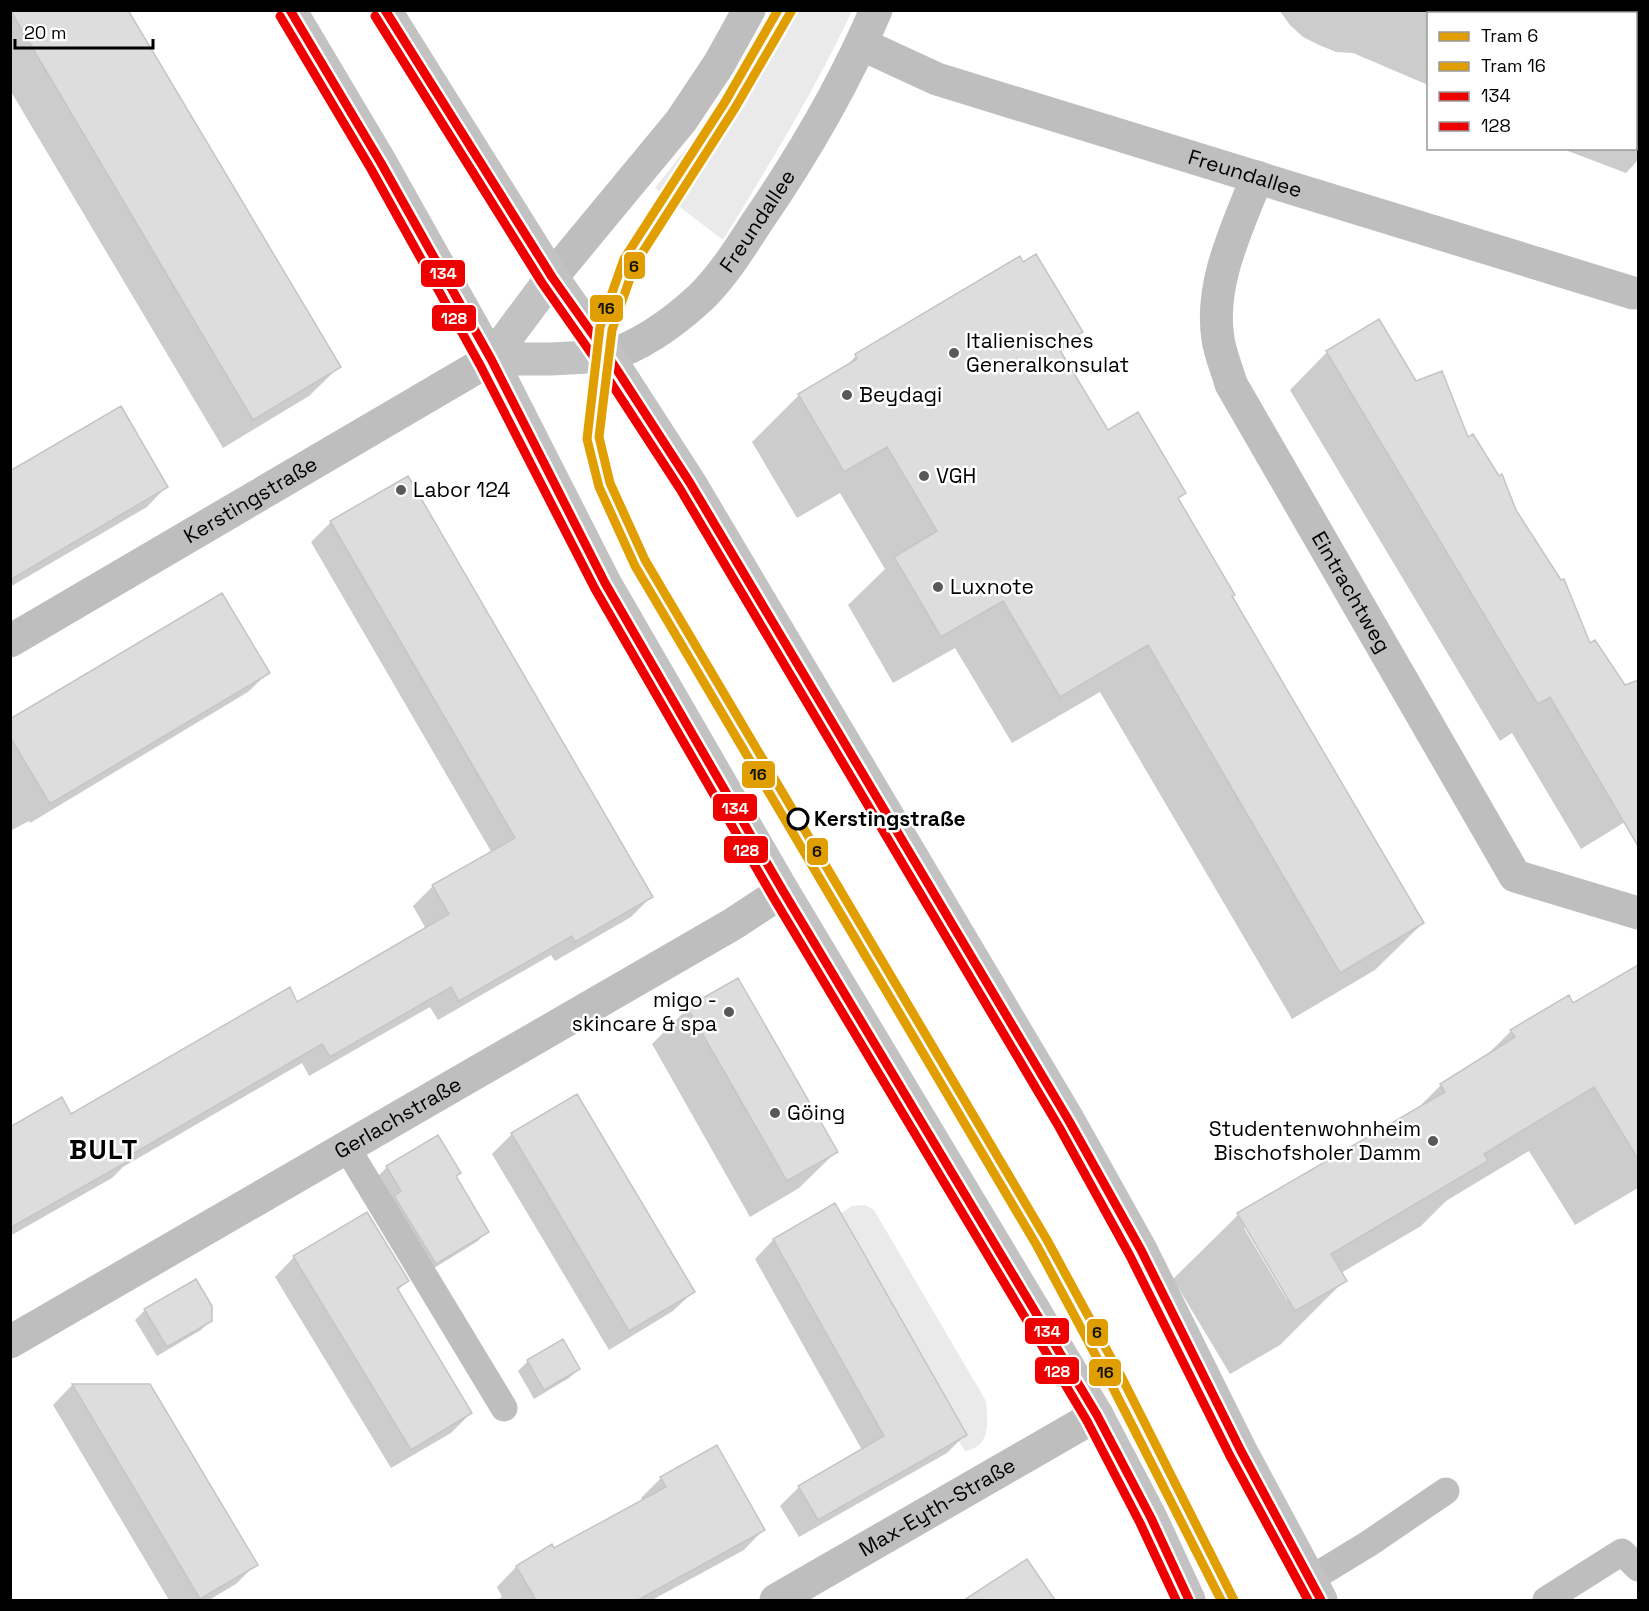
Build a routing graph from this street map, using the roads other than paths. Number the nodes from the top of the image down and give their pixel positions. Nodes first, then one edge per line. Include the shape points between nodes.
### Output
1 (290, 10) edge
2 (385, 10) edge
3 (749, 10) edge
4 (876, 10) edge
5 (861, 44) junction
6 (1257, 177) junction
7 (552, 277) junction
8 (1633, 293) dead end
9 (608, 356) junction
10 (491, 359) junction
11 (10, 641) edge
12 (783, 891) junction
13 (1638, 913) edge
14 (347, 1148) junction
15 (10, 1342) edge
16 (504, 1408) dead end
17 (1097, 1415) junction
18 (1446, 1491) dead end
19 (1638, 1568) edge
20 (1315, 1590) edge
21 (776, 1600) edge
22 (1189, 1600) edge
23 (1546, 1600) edge

1 - 10 main road
2 - 7 main road
3 - 7 street via 681,121
4 - 5 street, Freundallee
5 - 6 street, Freundallee via 937,79
5 - 9 street, Freundallee via 800,159 725,270 674,320 640,343
6 - 8 street, Freundallee
6 - 13 street, Eintrachtweg via 1227,256 1217,303 1218,339 1231,384 1515,876
7 - 9 main road
7 - 10 main road
9 - 10 main road
9 - 20 main road via 690,483 1069,1120 1141,1250
10 - 11 street, Kerstingstraße
10 - 12 main road via 605,583
12 - 14 street, Gerlachstraße via 733,924
12 - 17 main road
14 - 15 street, Gerlachstraße
14 - 16 lane
17 - 21 street, Max-Eyth-Straße
17 - 22 main road
18 - 20 lane via 1368,1544
19 - 23 lane via 1622,1552

